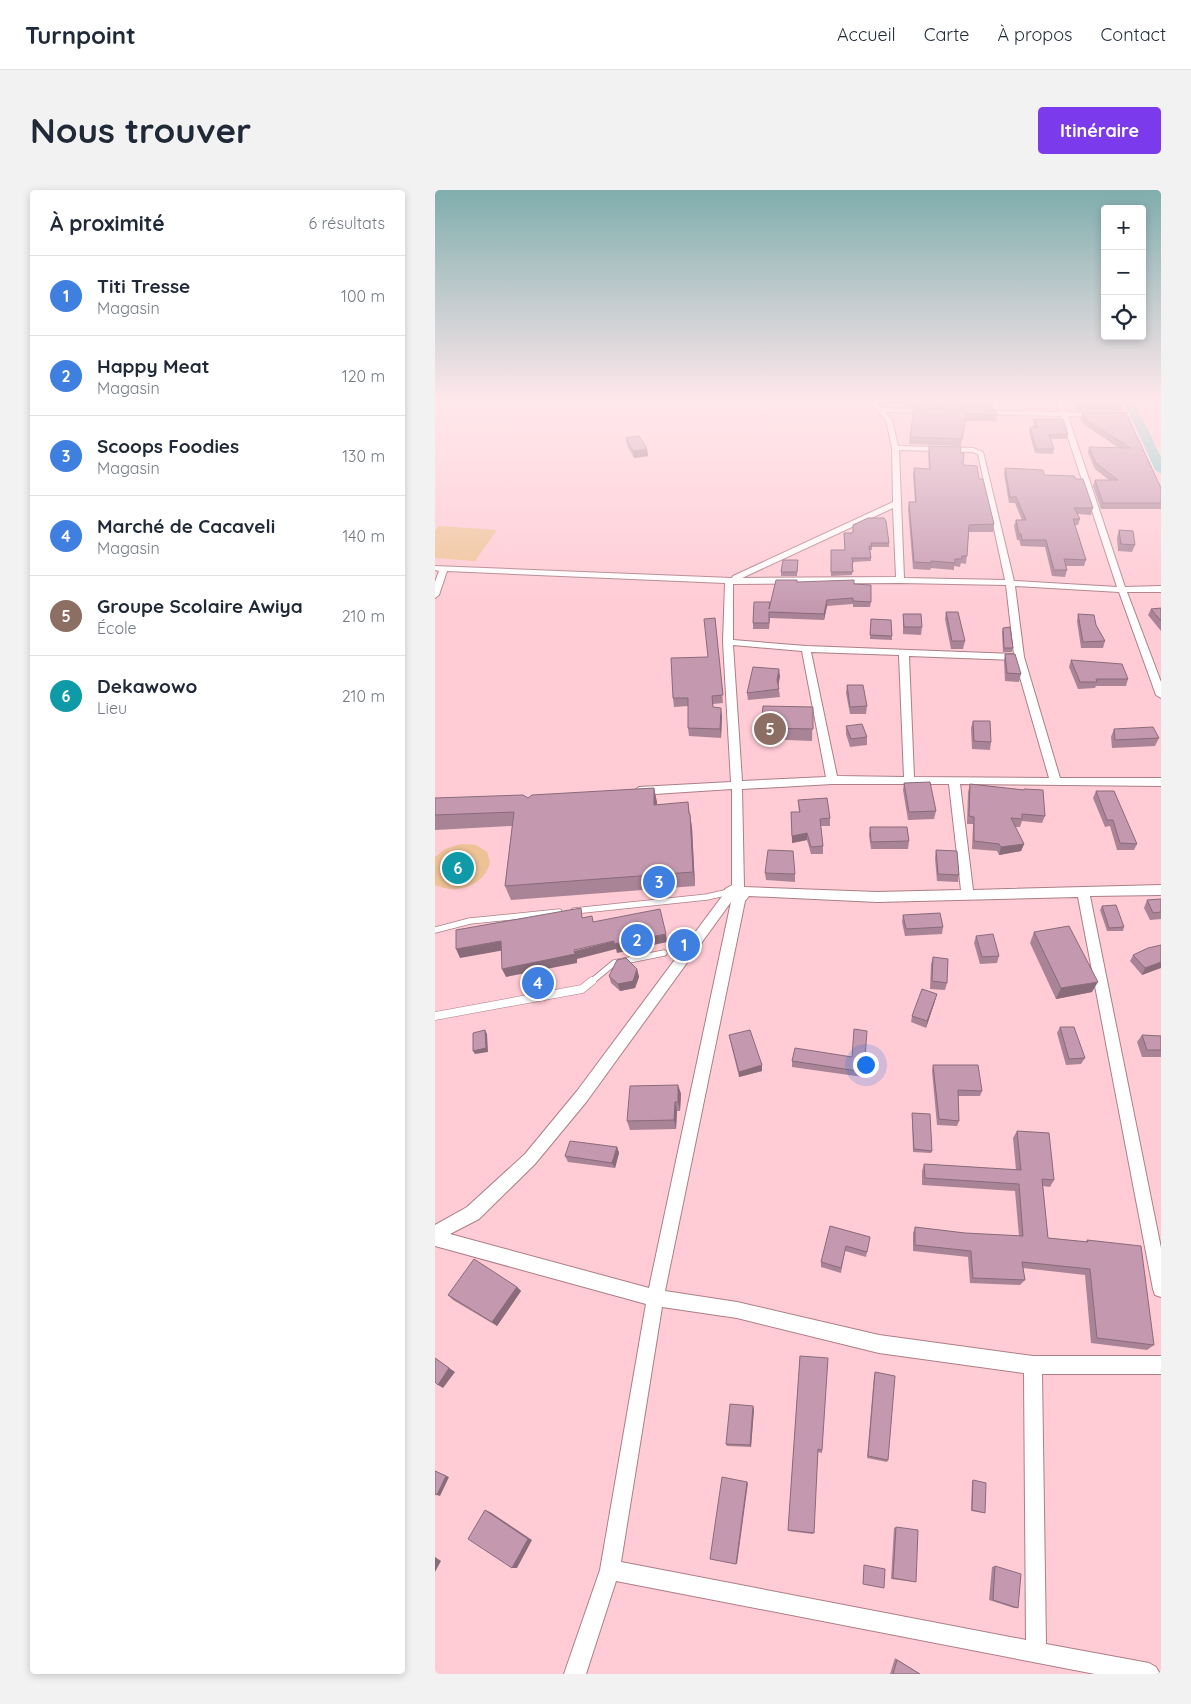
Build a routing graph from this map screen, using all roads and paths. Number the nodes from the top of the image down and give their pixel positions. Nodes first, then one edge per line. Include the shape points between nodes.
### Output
1 (896, 471) edge
2 (985, 471) edge
3 (1082, 471) edge
4 (897, 503) junction
5 (440, 568) edge
6 (900, 580) junction
7 (729, 581) junction
8 (1010, 582) junction
9 (1161, 589) edge
10 (1122, 590) junction
11 (435, 595) edge
12 (728, 642) junction
13 (806, 649) junction
14 (905, 654) junction
15 (1019, 657) junction
16 (1161, 694) edge
17 (909, 779) junction
18 (832, 780) junction
19 (1055, 780) junction
20 (953, 782) junction
21 (1161, 782) edge
22 (737, 786) junction
23 (631, 792) edge
24 (1161, 890) edge
25 (1083, 893) junction
26 (736, 894) junction
27 (968, 895) junction
28 (435, 930) edge
29 (664, 954) dead end
30 (435, 1016) edge
31 (435, 1236) edge
32 (1161, 1289) edge
33 (655, 1298) junction
34 (1033, 1365) junction
35 (1161, 1365) edge
36 (610, 1570) junction
37 (1036, 1652) junction
38 (575, 1674) edge
39 (1149, 1674) edge

1 - 4 street
2 - 8 street
3 - 10 street
4 - 6 street
4 - 7 street
5 - 7 street
5 - 11 street
6 - 7 street
6 - 8 street
7 - 12 street
8 - 10 street
8 - 15 street
9 - 10 street
10 - 16 street
12 - 13 street
12 - 22 street
13 - 14 street
13 - 18 street
14 - 15 street
14 - 17 street
15 - 19 street
17 - 18 street
17 - 20 street
18 - 22 street
19 - 20 street
19 - 21 street
20 - 27 street
22 - 23 street
22 - 26 street
24 - 25 street
25 - 27 street
25 - 32 street
26 - 27 street
26 - 28 lane via 470,921
26 - 31 street via 530,1159 473,1213
26 - 33 street
29 - 30 lane via 614,963 582,988
31 - 33 street
33 - 34 street via 737,1310 879,1344
33 - 36 street
34 - 35 street
34 - 37 street
36 - 37 street
36 - 38 street
37 - 39 street

